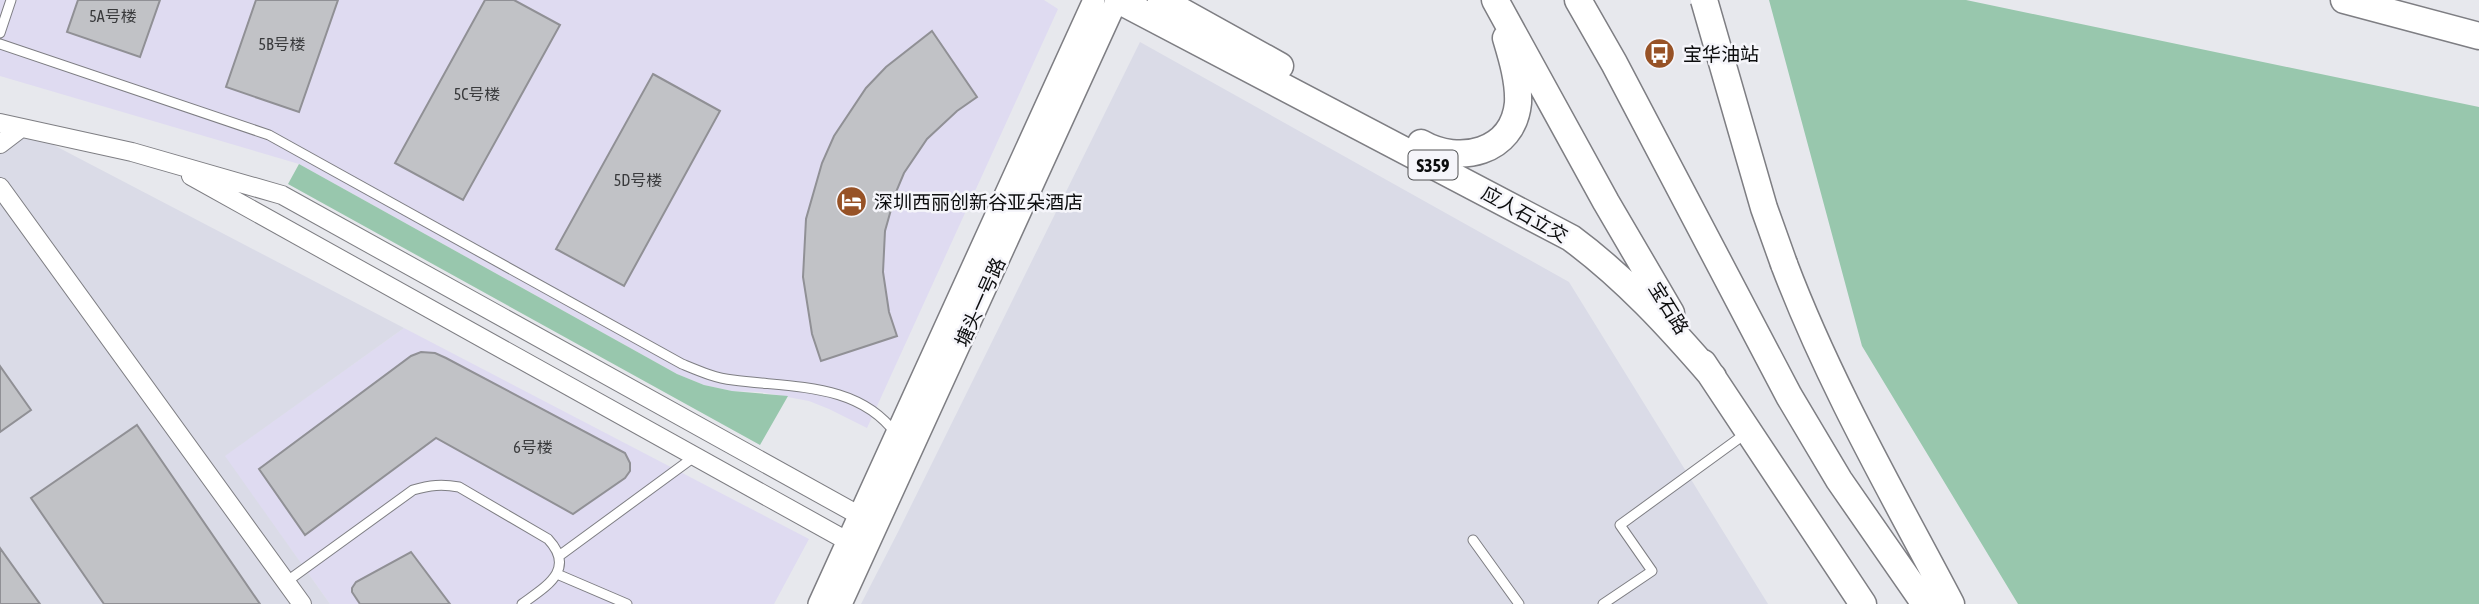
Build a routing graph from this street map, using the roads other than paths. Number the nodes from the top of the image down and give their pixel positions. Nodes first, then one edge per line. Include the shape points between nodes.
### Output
1 (11, 0) edge
2 (1094, 0) edge
3 (1117, 0) edge
4 (1161, 0) edge
5 (1494, 0) edge
6 (1578, 0) edge
7 (1704, 0) edge
8 (2324, 0) edge
9 (2357, 3) edge
10 (0, 33) edge
11 (2479, 36) edge
12 (0, 44) edge
13 (0, 123) edge
14 (21, 128) junction
15 (0, 144) edge
16 (167, 163) junction
17 (0, 187) edge
18 (1713, 377) junction
19 (1750, 431) junction
20 (897, 436) junction
21 (694, 457) junction
22 (869, 520) junction
23 (1473, 540) dead end
24 (856, 547) junction
25 (559, 556) junction
26 (557, 575) junction
27 (286, 582) junction
28 (302, 604) edge
29 (522, 604) edge
30 (627, 604) edge
31 (819, 604) edge
32 (841, 604) edge
33 (1519, 604) edge
34 (1603, 604) edge
35 (1864, 604) edge
36 (1925, 604) edge
37 (1951, 604) edge

1 - 10 lane
2 - 20 street, 塘头一号路
3 - 18 main road, 应人石立交 / S359 via 1571,238 1637,293
3 - 22 street, 塘头一号路
4 - 5 main road via 1427,147 1465,155 1493,144 1505,133 1518,105 1514,67
5 - 18 main road, 宝石路 / S359 via 1632,247
6 - 36 main road via 1795,406 1839,480
7 - 37 main road, bridge via 1764,208 1801,309 1840,394
8 - 9 main road
9 - 11 main road
12 - 20 lane via 269,135 682,364 707,375 845,396 875,411
13 - 14 street
14 - 15 street
14 - 16 street
16 - 21 street
16 - 22 street via 282,195
17 - 27 street
18 - 19 main road, 宝石路 / S359
19 - 34 lane via 1620,525 1652,571
19 - 35 main road, 宝石路 / S359
20 - 22 street, 塘头一号路
21 - 24 street
21 - 25 lane
22 - 24 street, 塘头一号路
23 - 33 lane
24 - 31 street, 塘头一号路
24 - 32 street, 塘头一号路
25 - 26 lane
25 - 27 lane via 548,540 459,487 428,485 413,490
26 - 29 lane
26 - 30 lane
27 - 28 street

